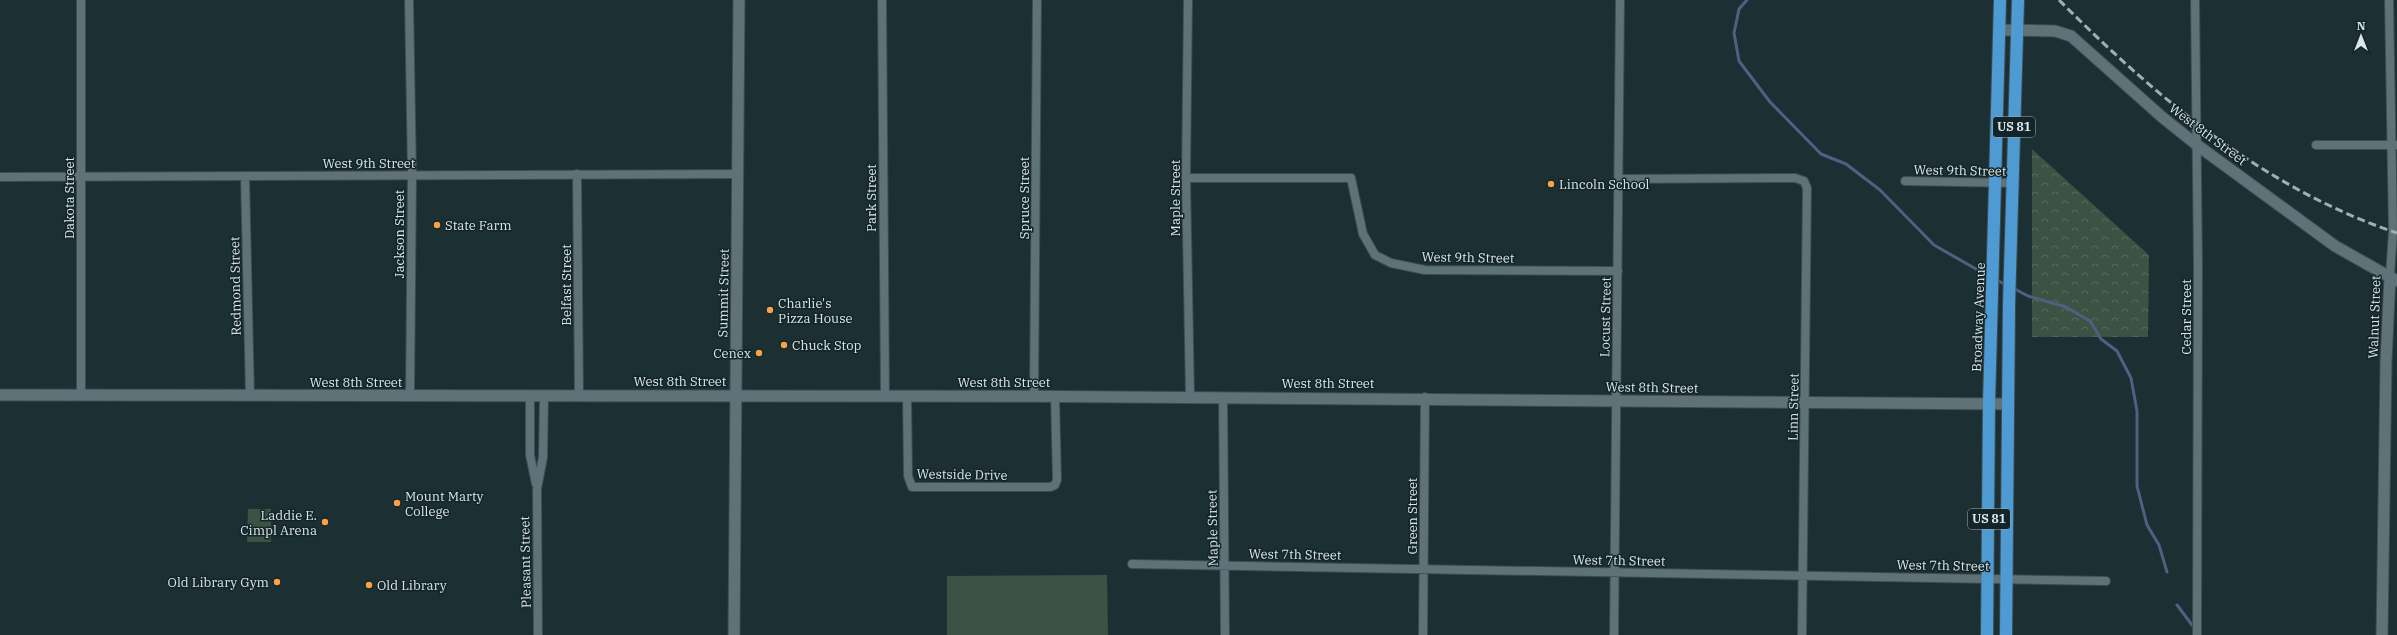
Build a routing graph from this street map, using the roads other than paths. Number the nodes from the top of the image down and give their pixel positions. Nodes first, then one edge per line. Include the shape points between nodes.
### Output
1 (81, 0) edge
2 (409, 0) edge
3 (739, 0) edge
4 (882, 0) edge
5 (1037, 0) edge
6 (1188, 0) edge
7 (1620, 0) edge
8 (2000, 0) edge
9 (2018, 0) edge
10 (2195, 0) edge
11 (2389, 0) edge
12 (2000, 30) junction
13 (2017, 31) junction
14 (2197, 144) junction
15 (2316, 144) dead end
16 (2395, 145) edge
17 (577, 174) junction
18 (738, 174) junction
19 (412, 175) junction
20 (245, 176) junction
21 (0, 177) edge
22 (81, 178) junction
23 (1186, 178) junction
24 (1619, 179) junction
25 (1905, 180) dead end
26 (1995, 182) junction
27 (2013, 183) junction
28 (1618, 271) junction
29 (2393, 278) edge
30 (0, 395) edge
31 (410, 395) junction
32 (530, 395) junction
33 (544, 395) junction
34 (736, 395) junction
35 (885, 395) junction
36 (907, 395) junction
37 (81, 396) junction
38 (250, 396) junction
39 (579, 396) junction
40 (1034, 396) junction
41 (1055, 396) junction
42 (1190, 396) junction
43 (1224, 397) junction
44 (1425, 397) junction
45 (1615, 400) junction
46 (1805, 402) junction
47 (1990, 403) junction
48 (2008, 404) junction
49 (537, 489) junction
50 (1132, 564) dead end
51 (1224, 564) junction
52 (1424, 569) junction
53 (1615, 572) junction
54 (1803, 575) junction
55 (1988, 578) junction
56 (2007, 578) junction
57 (2106, 580) dead end
58 (538, 635) edge
59 (734, 635) edge
60 (1225, 635) edge
61 (1423, 635) edge
62 (1614, 635) edge
63 (1802, 635) edge
64 (1987, 635) edge
65 (2006, 635) edge
66 (2197, 635) edge
67 (2382, 635) edge

1 - 22 street, Dakota Street
2 - 19 street, Jackson Street
3 - 18 street, Summit Street
4 - 35 street, Park Street
5 - 40 street, Spruce Street
6 - 23 street, Maple Street
7 - 24 street, Locust Street
8 - 12 highway, Broadway Avenue / US 81
9 - 13 highway, US 81
10 - 14 street, Cedar Street
11 - 16 street, Walnut Street
12 - 13 street, West 8th Street
12 - 26 highway, Broadway Avenue / US 81
13 - 14 street, West 8th Street via 2055,31 2071,36 2162,117
13 - 27 highway, US 81
14 - 29 street, West 8th Street via 2335,246
14 - 66 street, Cedar Street
15 - 16 street
16 - 29 street, Walnut Street
17 - 18 street, West 9th Street
17 - 19 street, West 9th Street
17 - 39 street, Belfast Street
18 - 34 street, Summit Street
19 - 20 street, West 9th Street
19 - 31 street, Jackson Street
20 - 22 street, West 9th Street
20 - 38 street, Redmond Street
21 - 22 street, West 9th Street
22 - 37 street, Dakota Street
23 - 28 street, West 9th Street via 1351,178 1363,234 1375,255 1391,264 1425,270
23 - 42 street, Maple Street
24 - 28 street, Locust Street
24 - 46 street, Linn Street via 1795,178 1804,181 1807,188
25 - 26 street, West 9th Street
26 - 27 street, West 9th Street
26 - 47 highway, Broadway Avenue / US 81
27 - 48 highway, US 81
28 - 45 street, Locust Street
29 - 67 street, Walnut Street via 2386,362
30 - 37 street, West 8th Street
31 - 32 street, West 8th Street
31 - 38 street, West 8th Street
32 - 33 street, West 8th Street
32 - 49 street, Pleasant Street via 530,455
33 - 39 street, West 8th Street
33 - 49 street, Pleasant Street via 543,457
34 - 35 street, West 8th Street
34 - 39 street, West 8th Street
34 - 59 street, Summit Street
35 - 36 street, West 8th Street
36 - 40 street, West 8th Street
36 - 41 street, Westside Drive via 908,476 912,487 1055,485
37 - 38 street, West 8th Street
40 - 41 street, West 8th Street
41 - 42 street, West 8th Street
42 - 43 street, West 8th Street
43 - 44 street, West 8th Street
43 - 51 street, Maple Street
44 - 45 street, West 8th Street
44 - 52 street, Green Street
45 - 46 street, West 8th Street
45 - 53 street, Locust Street
46 - 47 street, West 8th Street
46 - 54 street, Linn Street
47 - 48 street, West 8th Street
47 - 55 highway, Broadway Avenue / US 81
48 - 56 highway, US 81
49 - 58 street, Pleasant Street
50 - 51 street, West 7th Street
51 - 52 street, West 7th Street
51 - 60 street, Maple Street
52 - 53 street, West 7th Street
52 - 61 street, Green Street
53 - 54 street, West 7th Street
53 - 62 street, Locust Street
54 - 55 street, West 7th Street
54 - 63 street, Linn Street
55 - 56 street, West 7th Street
55 - 64 highway, Broadway Avenue / US 81
56 - 57 street, West 7th Street
56 - 65 highway, US 81

